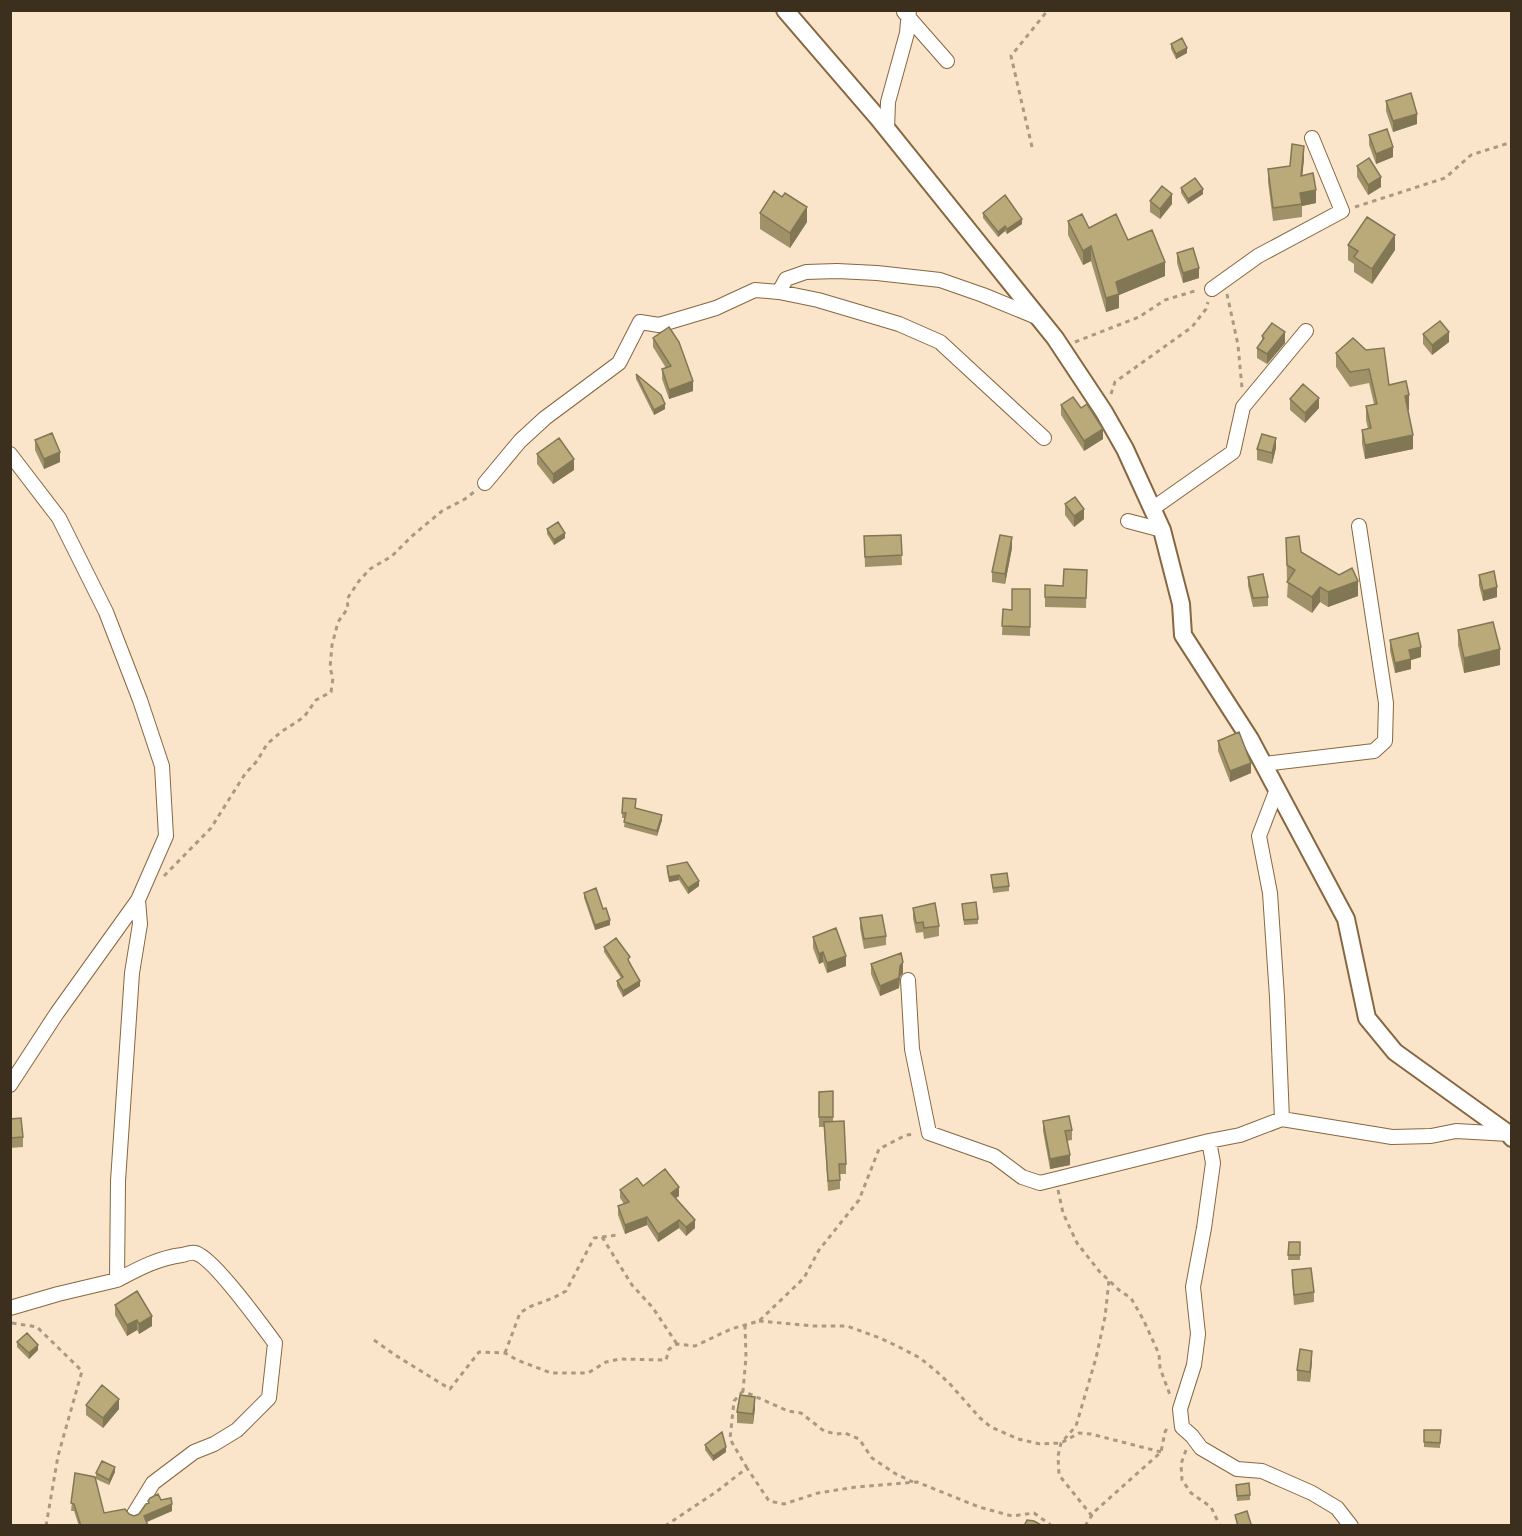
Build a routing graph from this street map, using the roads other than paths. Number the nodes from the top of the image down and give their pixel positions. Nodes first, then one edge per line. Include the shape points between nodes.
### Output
1 (785, 10) edge
2 (907, 12) edge
3 (947, 61) dead end
4 (886, 129) junction
5 (1312, 138) dead end
6 (1212, 289) road end
7 (779, 292) junction
8 (1039, 318) junction
9 (1306, 331) dead end
10 (1044, 438) dead end
11 (10, 454) edge
12 (485, 483) road end
13 (1152, 509) junction
14 (1128, 521) dead end
15 (1359, 525) dead end
16 (1162, 530) junction
17 (1264, 764) junction
18 (1277, 789) junction
19 (138, 900) junction
20 (909, 980) dead end
21 (10, 1085) edge
22 (1282, 1119) junction
23 (1510, 1136) edge
24 (1209, 1141) junction
25 (117, 1280) junction
26 (10, 1308) edge
27 (134, 1514) edge
28 (1351, 1526) edge

1 - 4 street
2 - 3 street
2 - 4 street via 907,33 888,102
4 - 8 street
5 - 6 street via 1342,211 1258,256
7 - 8 street via 786,279 807,272 877,273 940,280
7 - 10 street via 899,324 940,342
7 - 12 street via 755,290 716,308 659,325 640,322 619,363 528,433
8 - 13 street via 1104,412
9 - 13 street via 1243,407 1233,452
11 - 19 street via 59,518 106,612 162,766 166,836
13 - 16 street
14 - 16 street
15 - 17 street via 1386,703 1385,741 1374,751
16 - 17 street via 1181,604 1183,635
17 - 18 street
18 - 22 street via 1259,837 1270,893
18 - 23 street via 1346,919 1367,1018 1395,1052
19 - 21 street
19 - 25 street via 140,924 132,973 119,1170
20 - 24 street via 912,1049 929,1133 994,1156 1022,1177 1040,1183
22 - 23 street via 1392,1137 1456,1131
22 - 24 street via 1240,1135
24 - 28 street via 1213,1163 1193,1287 1198,1334 1194,1365 1181,1405 1182,1427 1201,1448 1237,1469 1262,1471 1312,1493 1337,1508
25 - 26 street
25 - 27 street via 169,1257 195,1253 206,1258 275,1343 269,1398 237,1430 194,1452 153,1484

